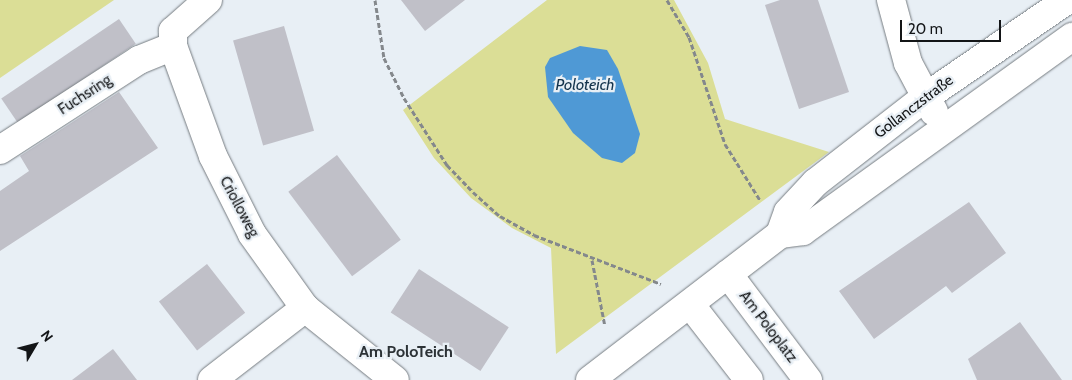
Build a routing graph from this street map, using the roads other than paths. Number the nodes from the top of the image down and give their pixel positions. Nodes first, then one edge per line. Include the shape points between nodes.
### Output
1 (208, 0) edge
2 (891, 0) edge
3 (1067, 0) edge
4 (1072, 37) edge
5 (173, 46) junction
6 (924, 98) junction
7 (945, 127) junction
8 (0, 150) edge
9 (780, 234) junction
10 (728, 274) junction
11 (690, 304) junction
12 (306, 308) junction
13 (212, 380) edge
14 (395, 380) edge
15 (590, 380) edge
16 (748, 380) edge
17 (808, 380) edge

1 - 5 street via 173,32
2 - 6 street via 908,63
3 - 6 street, Gollanczstraße
4 - 7 street
5 - 8 street, Fuchsring via 139,60
5 - 12 street, Criolloweg via 213,156 252,234
6 - 7 street
6 - 9 street, Gollanczstraße via 815,183 788,212
7 - 9 street via 803,231
9 - 10 street
10 - 11 street
10 - 17 street, Am Poloplatz
11 - 15 street
11 - 16 street
12 - 13 street
12 - 14 street, Criolloweg

